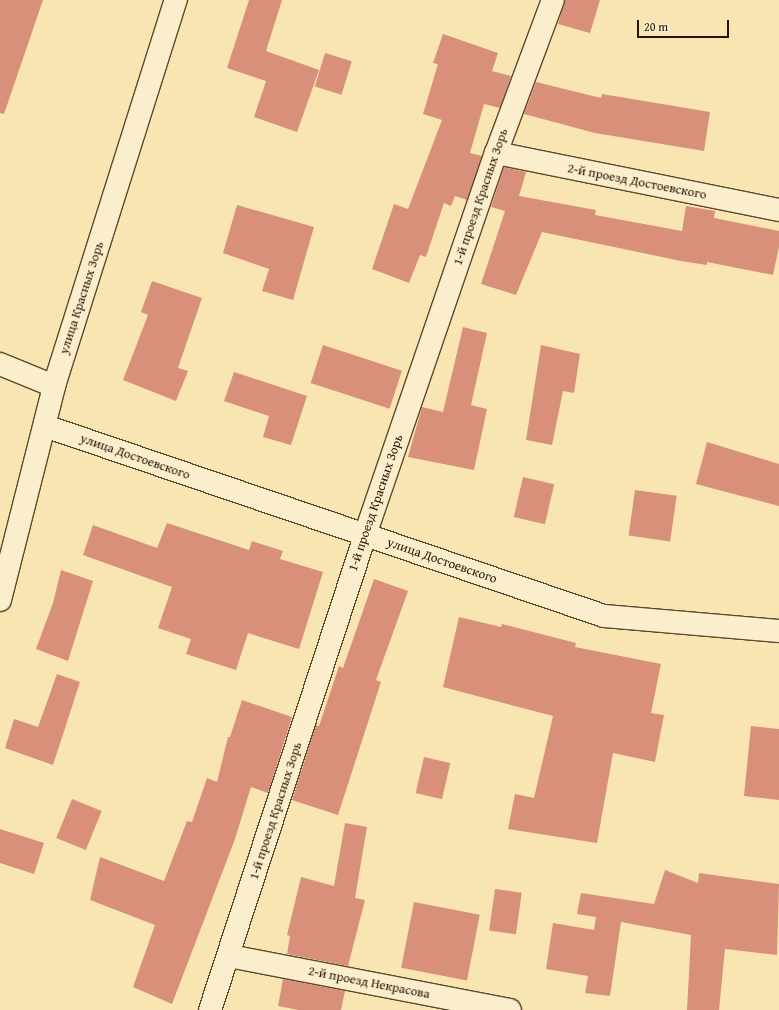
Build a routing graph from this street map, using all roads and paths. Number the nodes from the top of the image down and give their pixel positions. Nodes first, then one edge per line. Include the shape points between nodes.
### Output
1 (176, 0) edge
2 (552, 0) edge
3 (496, 153) junction
4 (779, 210) edge
5 (0, 364) edge
6 (54, 386) junction
7 (45, 426) junction
8 (365, 535) junction
9 (0, 600) edge
10 (779, 632) edge
11 (229, 956) junction
12 (210, 1010) edge
13 (510, 1010) edge

1 - 6 street, улица Красных Зорь
2 - 3 street, 1-й проезд Красных Зорь
3 - 4 street, 2-й проезд Достоевского
3 - 8 street, 1-й проезд Красных Зорь
5 - 6 street
6 - 7 street, улица Красных Зорь
7 - 8 street, улица Достоевского
7 - 9 street, улица Красных Зорь
8 - 10 street, улица Достоевского via 604,616
8 - 11 street, 1-й проезд Красных Зорь
11 - 12 street, 1-й проезд Красных Зорь
11 - 13 street, 2-й проезд Некрасова

